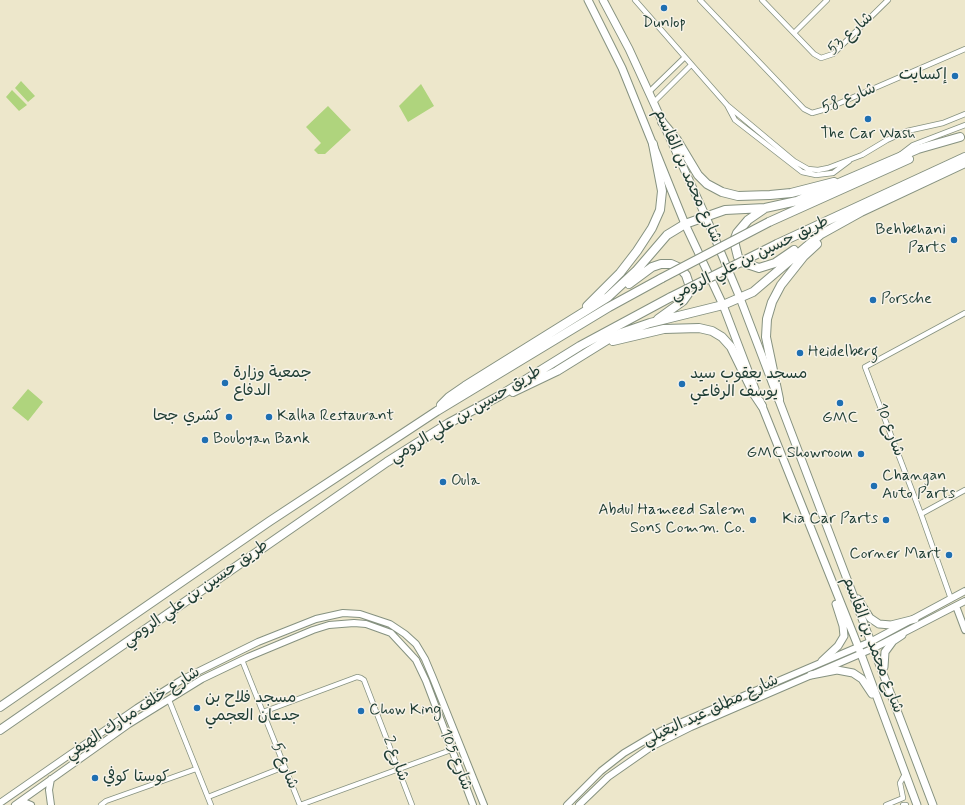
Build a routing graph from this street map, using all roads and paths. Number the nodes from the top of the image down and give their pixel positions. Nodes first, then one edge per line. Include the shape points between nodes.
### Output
1 (588, 0) edge
2 (603, 0) edge
3 (635, 0) edge
4 (700, 0) edge
5 (762, 0) edge
6 (827, 0) edge
7 (888, 0) edge
8 (794, 33) junction
9 (965, 49) edge
10 (684, 57) junction
11 (691, 65) junction
12 (649, 92) junction
13 (654, 102) junction
14 (965, 114) edge
15 (662, 122) junction
16 (965, 125) edge
17 (962, 135) edge
18 (653, 144) junction
19 (965, 157) edge
20 (897, 158) junction
21 (965, 163) edge
22 (849, 179) junction
23 (765, 208) junction
24 (861, 212) junction
25 (706, 217) junction
26 (685, 224) junction
27 (820, 235) junction
28 (608, 297) junction
29 (740, 298) junction
30 (724, 305) junction
31 (965, 313) edge
32 (577, 316) junction
33 (650, 323) junction
34 (593, 348) junction
35 (501, 395) junction
36 (778, 399) junction
37 (762, 406) junction
38 (437, 411) junction
39 (965, 490) edge
40 (921, 514) junction
41 (812, 532) junction
42 (850, 590) junction
43 (965, 591) edge
44 (951, 599) junction
45 (965, 601) edge
46 (956, 606) junction
47 (915, 619) junction
48 (294, 628) junction
49 (965, 630) edge
50 (902, 635) junction
51 (299, 637) junction
52 (873, 644) junction
53 (859, 650) junction
54 (242, 660) junction
55 (822, 661) junction
56 (811, 675) junction
57 (433, 678) junction
58 (426, 681) junction
59 (886, 681) junction
60 (169, 700) junction
61 (878, 702) junction
62 (0, 706) edge
63 (716, 707) junction
64 (263, 712) junction
65 (0, 731) edge
66 (102, 732) junction
67 (677, 734) junction
68 (109, 739) junction
69 (91, 740) junction
70 (97, 747) junction
71 (451, 750) junction
72 (284, 767) junction
73 (196, 769) junction
74 (399, 769) junction
75 (906, 774) junction
76 (51, 780) junction
77 (208, 797) junction
78 (916, 802) edge
79 (0, 803) edge
80 (897, 803) edge
81 (210, 804) edge
82 (16, 805) edge
83 (31, 805) edge
84 (51, 805) edge
85 (101, 805) edge
86 (300, 805) edge
87 (412, 805) edge
88 (473, 805) edge
89 (484, 805) edge
90 (567, 805) edge
91 (580, 805) edge
92 (886, 805) edge
93 (922, 805) edge
94 (933, 805) edge

1 - 18 main road, شارع محمد بن القاسم via 622,68
2 - 12 main road, شارع محمد بن القاسم
3 - 10 street
4 - 9 street, شارع 58 via 804,109 812,113
5 - 8 street, شارع 53
6 - 8 street
7 - 8 street, شارع 53 via 826,58 814,54
10 - 11 street
10 - 12 street
11 - 13 street
11 - 14 street via 748,125 804,167 813,170 823,170 850,160 907,131 943,123
12 - 13 main road, شارع محمد بن القاسم
13 - 15 main road, شارع محمد بن القاسم
15 - 22 highway via 677,140 698,175 712,187 727,193 749,196 781,194
15 - 25 main road, شارع محمد بن القاسم
16 - 20 street via 913,145
17 - 20 highway
17 - 38 highway, طريق حسين بن علي الرومي, bridge via 769,222 662,278
18 - 26 main road, شارع محمد بن القاسم
18 - 32 highway via 662,191 662,204 658,216 629,262
19 - 35 highway, طريق حسين بن علي الرومي, bridge via 777,244 671,297 580,346
20 - 22 highway
21 - 24 highway
22 - 23 highway via 798,201
23 - 25 highway via 725,210
23 - 27 highway via 741,227 734,241 738,257 751,267 759,268 775,263
24 - 27 highway
24 - 36 highway via 811,249 774,297 766,329
25 - 26 highway
25 - 29 main road, شارع محمد بن القاسم
26 - 28 highway via 667,235 636,271
26 - 30 main road, شارع محمد بن القاسم
27 - 29 highway via 761,287
28 - 32 highway
28 - 33 highway via 652,267 671,264 680,268 689,284 688,294 673,309
29 - 30 highway
29 - 36 main road, شارع محمد بن القاسم
30 - 33 highway
30 - 37 main road, شارع محمد بن القاسم
31 - 40 street, شارع 10 via 865,367
32 - 38 highway via 449,396
33 - 34 highway via 621,333
34 - 35 highway via 534,383
34 - 37 highway via 652,331 708,329 728,344
35 - 65 highway, طريق حسين بن علي الرومي via 449,423 388,462
36 - 42 main road, شارع محمد بن القاسم
37 - 41 main road, شارع محمد بن القاسم
38 - 62 highway, طريق حسين بن علي الرومي via 270,521
39 - 40 street
40 - 44 street, شارع 10
41 - 53 main road, شارع محمد بن القاسم
41 - 55 main road via 844,630 841,642
42 - 47 main road via 869,616 879,624 891,625
42 - 52 main road, شارع محمد بن القاسم
43 - 44 street
44 - 47 street
45 - 46 street
46 - 49 street
46 - 50 street
47 - 52 street
48 - 51 street via 299,631
48 - 57 street, شارع 105 via 328,615 343,613 373,617 390,624 411,639 425,658
48 - 66 street, شارع خلف مبارك الهيفي via 183,679
50 - 52 street
50 - 59 main road via 893,641 885,652 883,659
51 - 54 street, شارع خلف مبارك الهيفي
51 - 58 street, شارع 105 via 313,630 343,623 366,624 379,628 391,633 408,650
52 - 53 street, شارع مطلق عيد البغيلي
52 - 59 main road, شارع محمد بن القاسم
53 - 55 street, شارع مطلق عيد البغيلي
53 - 56 street, شارع مطلق عيد البغيلي
53 - 61 main road, شارع محمد بن القاسم
54 - 60 street, شارع خلف مبارك الهيفي via 202,679
54 - 64 street, شارع 5
55 - 63 street, شارع مطلق عيد البغيلي
56 - 61 main road via 837,670 853,673 862,679
56 - 67 street, شارع مطلق عيد البغيلي
57 - 58 street
57 - 89 street, شارع 105
58 - 71 street, شارع 105
59 - 94 main road, شارع محمد بن القاسم
60 - 68 street, شارع خلف مبارك الهيفي
60 - 73 street
61 - 75 main road, شارع محمد بن القاسم
63 - 67 street via 715,714 682,728
63 - 90 street, شارع مطلق عيد البغيلي via 661,731 624,753 601,770
64 - 72 street, شارع 5
64 - 74 street, شارع 2 via 357,677 361,678
66 - 68 street via 104,739
66 - 69 street, شارع خلف مبارك الهيفي
67 - 91 street, شارع مطلق عيد البغيلي via 629,761 608,777
68 - 70 street, شارع خلف مبارك الهيفي
69 - 70 street via 97,741
69 - 79 street, شارع خلف مبارك الهيفي
70 - 76 street, شارع خلف مبارك الهيفي
71 - 74 street
71 - 88 street, شارع 105
72 - 77 street
72 - 86 street, شارع 5
73 - 77 street
73 - 85 street
74 - 86 street
74 - 87 street, شارع 2
75 - 78 main road, شارع محمد بن القاسم
75 - 80 street via 900,783 903,797
76 - 82 street, شارع خلف مبارك الهيفي
76 - 84 street
77 - 81 street
78 - 93 main road
80 - 92 street
82 - 83 street

